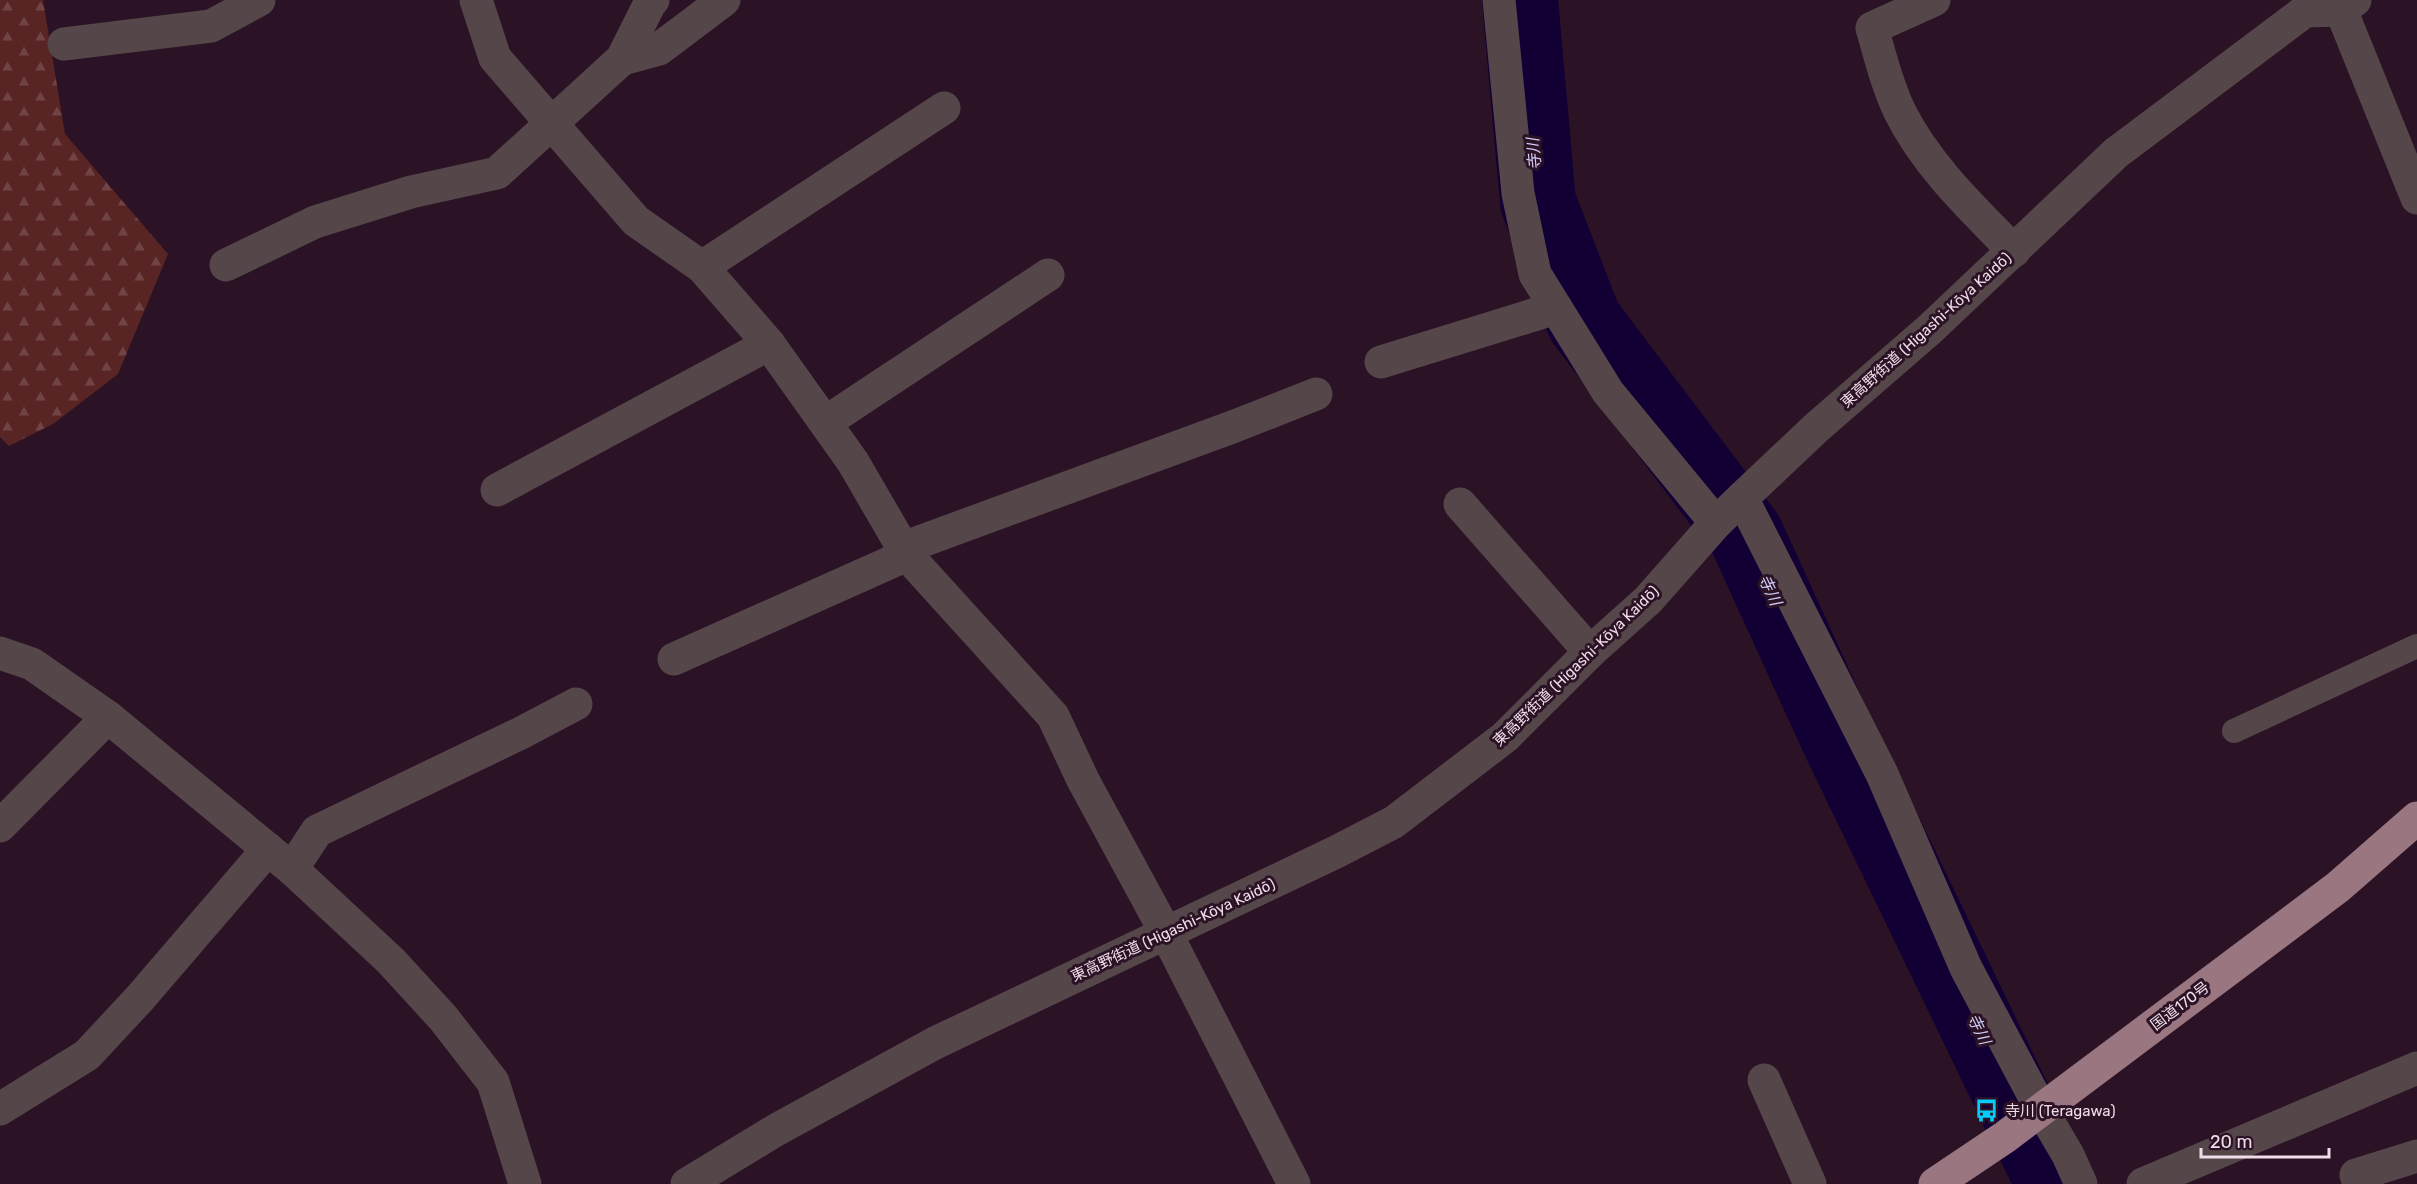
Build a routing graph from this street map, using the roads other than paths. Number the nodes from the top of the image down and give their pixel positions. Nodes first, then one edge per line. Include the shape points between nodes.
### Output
1 (259, 0) edge
2 (476, 0) edge
3 (653, 0) edge
4 (724, 0) edge
5 (1499, 0) edge
6 (1934, 0) edge
7 (2301, 5) edge
8 (2348, 5) edge
9 (64, 44) dead end
10 (622, 59) junction
11 (944, 108) dead end
12 (550, 122) junction
13 (2417, 198) edge
14 (2014, 251) junction
15 (226, 265) dead end
16 (702, 267) junction
17 (1048, 275) dead end
18 (1556, 308) junction
19 (769, 344) junction
20 (1381, 362) dead end
21 (1316, 394) dead end
22 (826, 422) junction
23 (497, 490) dead end
24 (1742, 498) junction
25 (1460, 504) dead end
26 (1716, 523) junction
27 (905, 552) junction
28 (2417, 646) edge
29 (1590, 652) junction
30 (0, 653) edge
31 (674, 659) dead end
32 (576, 704) dead end
33 (108, 717) junction
34 (2234, 731) dead end
35 (2417, 818) edge
36 (0, 826) edge
37 (280, 859) junction
38 (1166, 933) junction
39 (2417, 1068) edge
40 (1764, 1080) dead end
41 (1, 1104) edge
42 (2041, 1109) junction
43 (2417, 1156) edge
44 (525, 1184) edge
45 (687, 1184) edge
46 (1293, 1184) edge
47 (1810, 1184) edge
48 (1935, 1184) edge
49 (2081, 1184) edge
50 (2143, 1184) edge
51 (2359, 1184) edge

1 - 9 street via 211,26
2 - 12 street via 495,58
3 - 10 street
4 - 10 street via 659,49
5 - 18 street via 1518,193 1535,274
6 - 14 street via 1872,28 1899,111 1948,185
7 - 8 street, 東高野街道 (Higashi-Kōya Kaidō)
7 - 14 street, 東高野街道 (Higashi-Kōya Kaidō) via 2116,153
8 - 13 street
10 - 12 street
11 - 16 street
12 - 15 street via 497,173 411,192 315,222
12 - 16 street via 636,221
14 - 24 street, 東高野街道 (Higashi-Kōya Kaidō)
16 - 19 street
17 - 22 street
18 - 20 street
18 - 26 street via 1608,392
19 - 22 street
19 - 23 street
21 - 27 street
22 - 27 street
24 - 26 street, 東高野街道 (Higashi-Kōya Kaidō)
24 - 42 street via 1882,774 1966,968
25 - 29 street
26 - 29 street, 東高野街道 (Higashi-Kōya Kaidō) via 1648,600
27 - 31 street
27 - 38 street via 1053,716
28 - 34 lane
29 - 38 street, 東高野街道 (Higashi-Kōya Kaidō) via 1505,737 1394,822
30 - 33 street via 32,663
32 - 37 street via 317,831
33 - 36 street
33 - 37 street
35 - 42 highway, 国道170号 via 2338,887
37 - 41 street via 87,1055
37 - 44 street via 391,961 444,1019 493,1082
38 - 45 street, 東高野街道 (Higashi-Kōya Kaidō) via 935,1043
38 - 46 street
39 - 50 street
40 - 47 street
42 - 48 highway, 国道170号
42 - 49 street
43 - 51 street via 2356,1175

